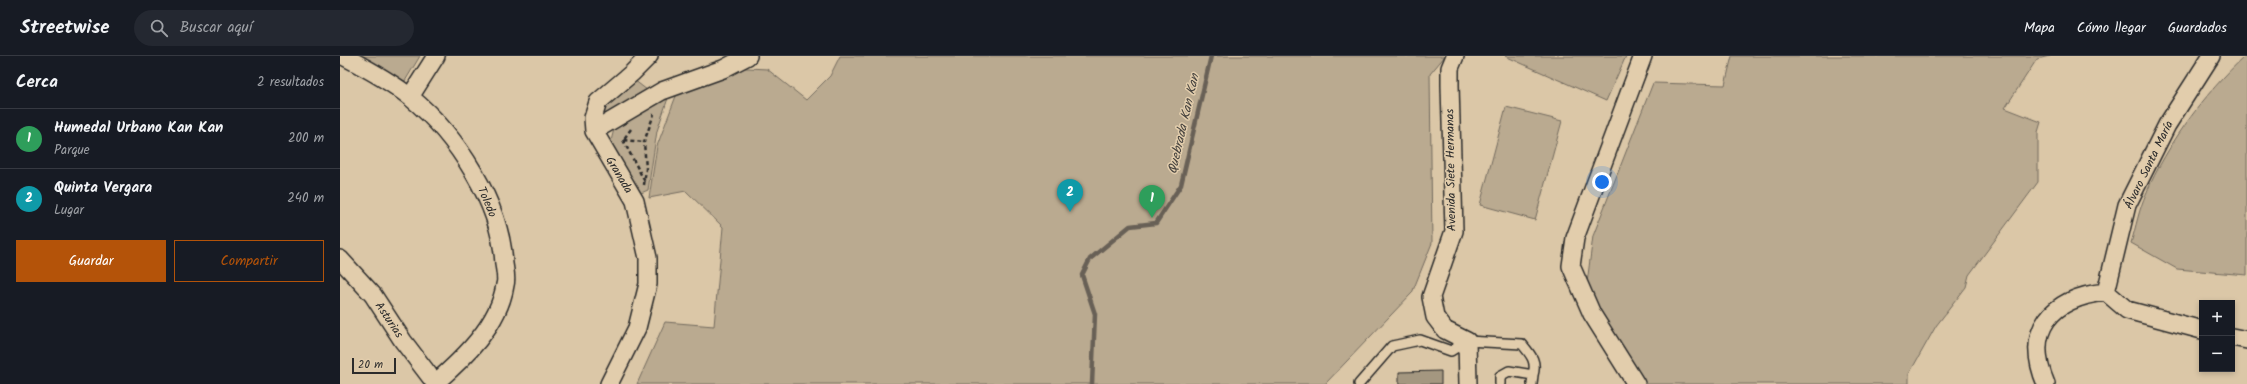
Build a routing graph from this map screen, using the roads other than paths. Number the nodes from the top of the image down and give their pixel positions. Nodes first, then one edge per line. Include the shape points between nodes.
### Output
1 (343, 56) edge
2 (436, 56) edge
3 (649, 56) edge
4 (748, 56) edge
5 (1455, 56) edge
6 (1643, 56) edge
7 (2211, 56) edge
8 (410, 97) junction
9 (594, 131) junction
10 (340, 260) edge
11 (2106, 292) junction
12 (2199, 329) edge
13 (2235, 338) edge
14 (2247, 340) edge
15 (1467, 341) junction
16 (1532, 379) edge
17 (435, 383) edge
18 (609, 384) edge
19 (1359, 384) edge
20 (1468, 384) edge
21 (1500, 384) edge
22 (1636, 384) edge
23 (2046, 384) edge

1 - 8 street, Toledo
2 - 8 street
3 - 9 street via 598,102 593,118
4 - 9 street via 723,69 662,91
5 - 15 street, Avenida Siete Hermanas via 1450,68 1454,231 1430,298 1435,317 1445,330
6 - 22 street via 1575,238 1571,266 1592,314
7 - 11 street, Álvaro Santa María via 2167,125 2127,205
8 - 17 street, Toledo via 452,139 478,180 493,213 503,246 506,285 493,319 463,357
9 - 18 street, Granada via 635,201 646,246 648,284 637,328
10 - 17 street, Asturias via 373,295
11 - 12 street via 2127,310
11 - 23 street via 2070,300 2050,315 2038,338 2038,363
13 - 14 street
15 - 16 lane via 1522,344 1534,359
15 - 19 lane via 1451,351 1420,340 1392,346
15 - 20 street
16 - 21 lane via 1509,372 1500,376

